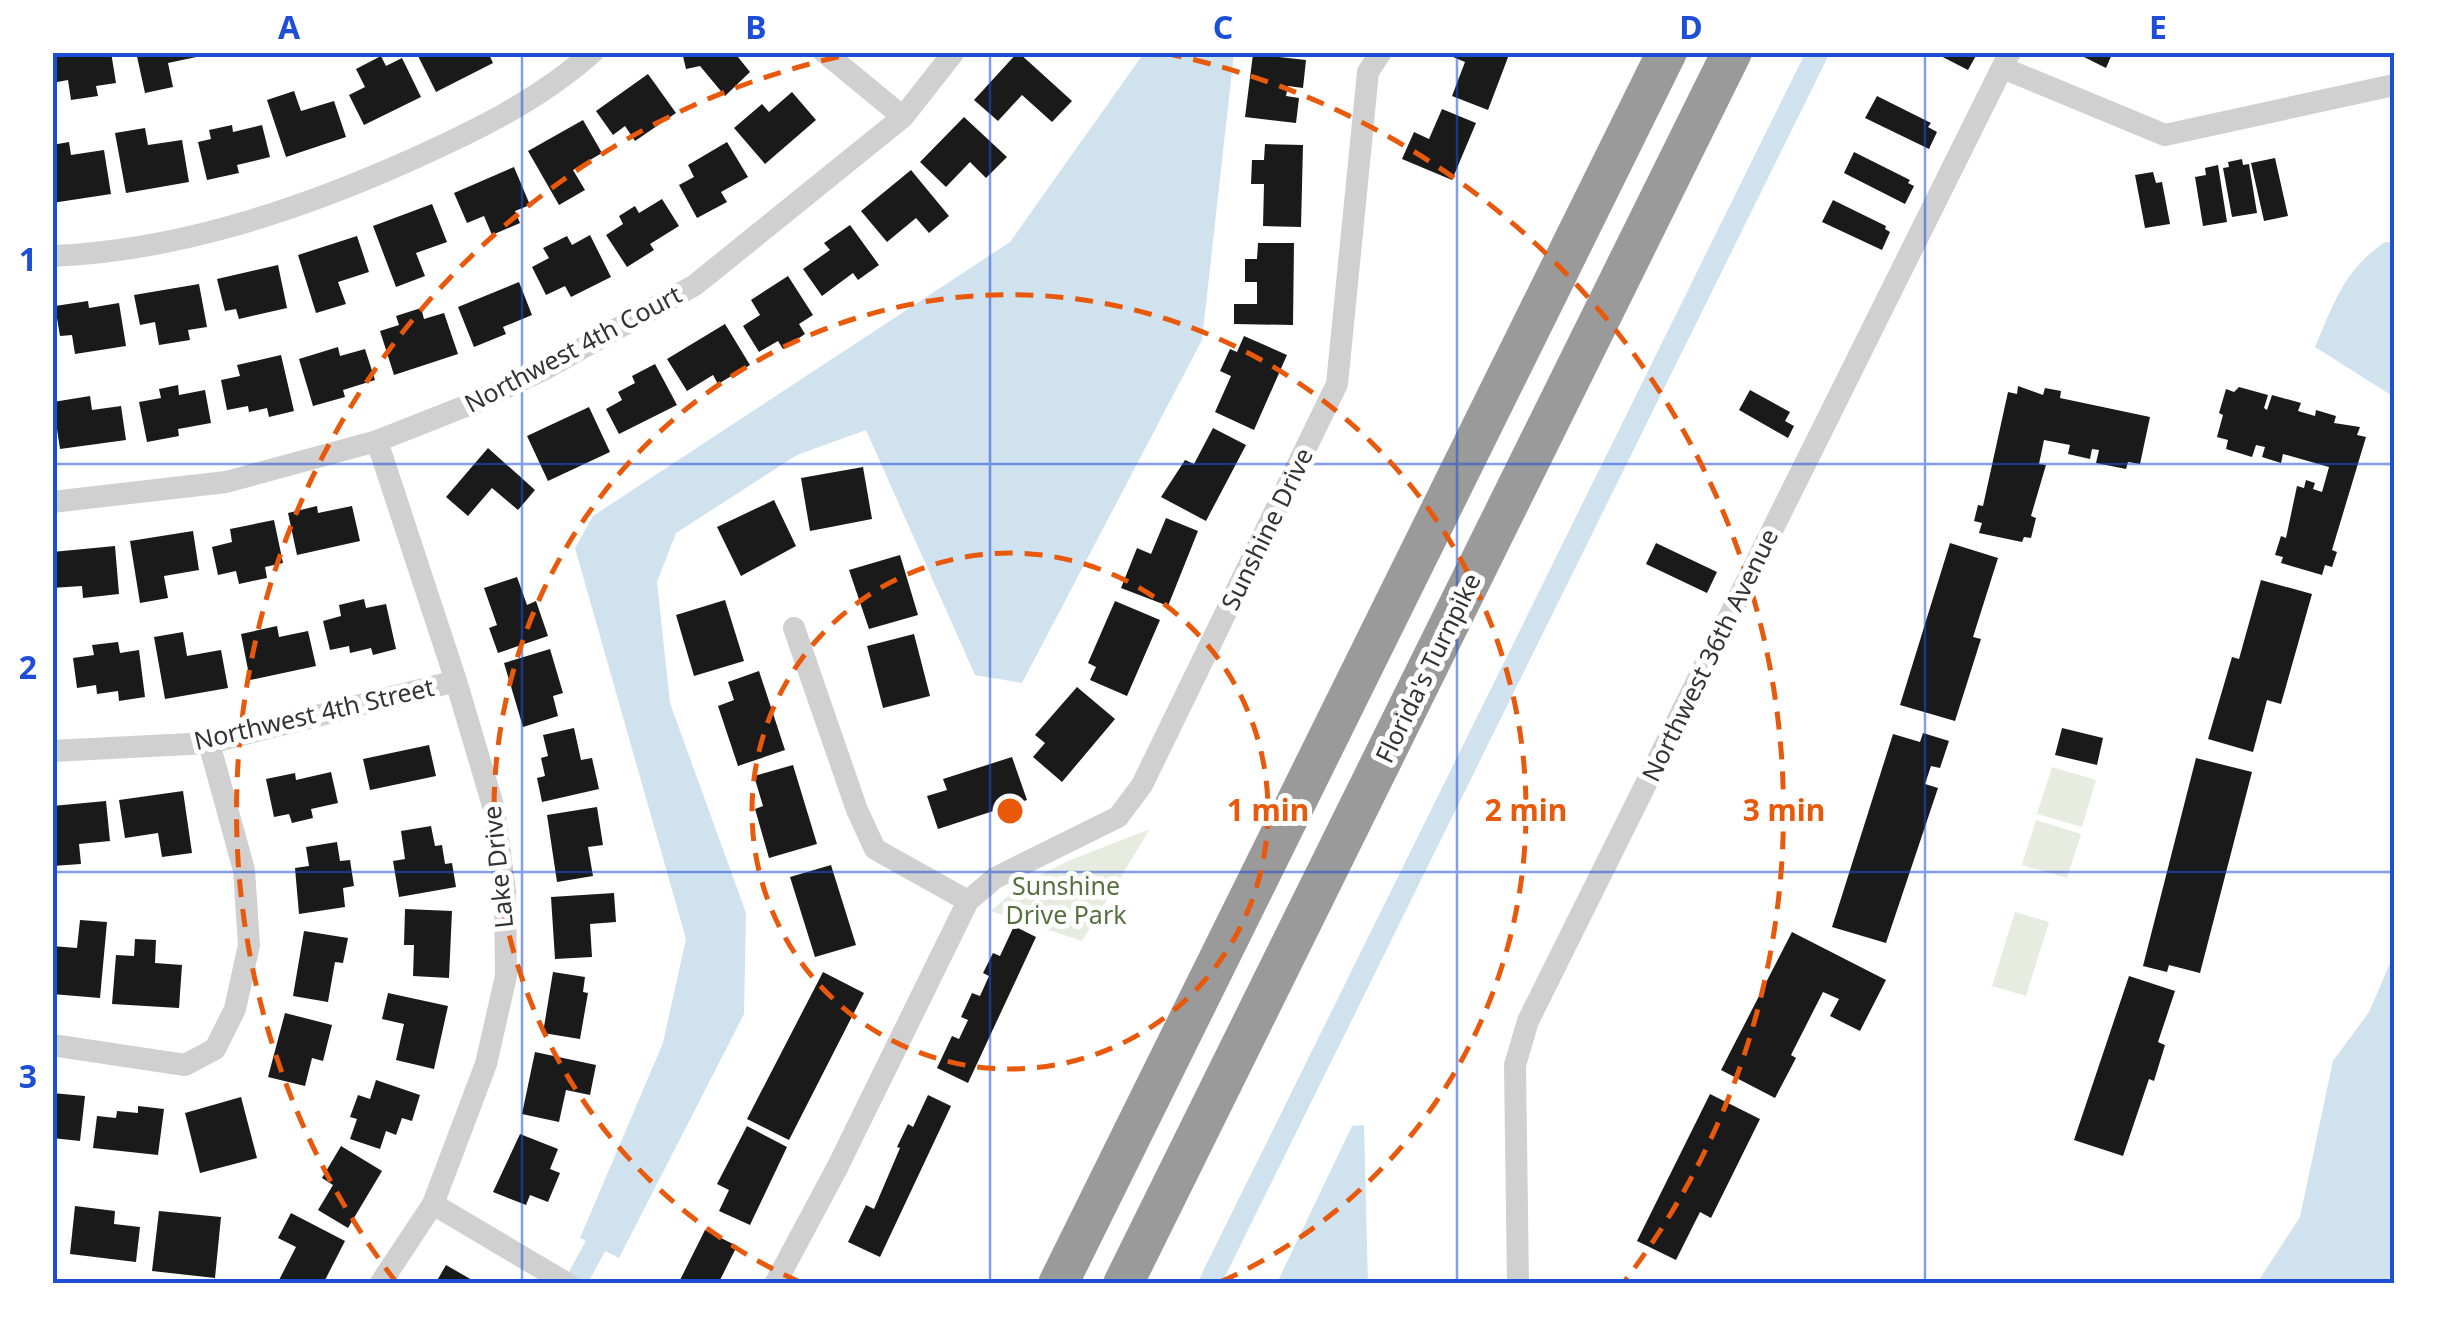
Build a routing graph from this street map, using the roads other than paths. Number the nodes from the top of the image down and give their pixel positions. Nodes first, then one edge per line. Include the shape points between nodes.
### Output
1 (593, 52) edge
2 (824, 52) edge
3 (954, 52) edge
4 (1381, 52) edge
5 (1667, 52) edge
6 (1732, 52) edge
7 (2006, 60) edge
8 (2394, 85) edge
9 (903, 117) junction
10 (52, 256) edge
11 (377, 441) junction
12 (52, 502) edge
13 (794, 628) dead end
14 (456, 681) junction
15 (209, 744) junction
16 (52, 751) edge
17 (968, 901) junction
18 (52, 1045) edge
19 (433, 1204) junction
20 (380, 1284) edge
21 (568, 1284) edge
22 (776, 1284) edge
23 (1058, 1284) edge
24 (1123, 1284) edge
25 (1518, 1284) edge

1 - 10 street via 486,126 320,200 175,241
2 - 9 street
3 - 9 street, Northwest 4th Court
4 - 17 street, Sunshine Drive via 1368,72 1337,384 1168,733 1118,816 995,878
5 - 23 highway
6 - 24 highway, Florida's Turnpike
7 - 8 street via 2164,135
7 - 25 street, Northwest 36th Avenue via 1528,1022 1514,1065
9 - 11 street, Northwest 4th Court via 695,285 547,368
11 - 12 street, Northwest 4th Court via 226,482
11 - 14 street, Lake Drive
13 - 17 street via 875,848
14 - 15 street, Northwest 4th Street
14 - 19 street, Lake Drive via 494,809 506,891 506,976 486,1064
15 - 16 street, Northwest 4th Street
15 - 18 street via 244,870 250,945 236,1009 216,1049 185,1065
17 - 22 street, Sunshine Drive
19 - 20 street, Lake Drive
19 - 21 street

